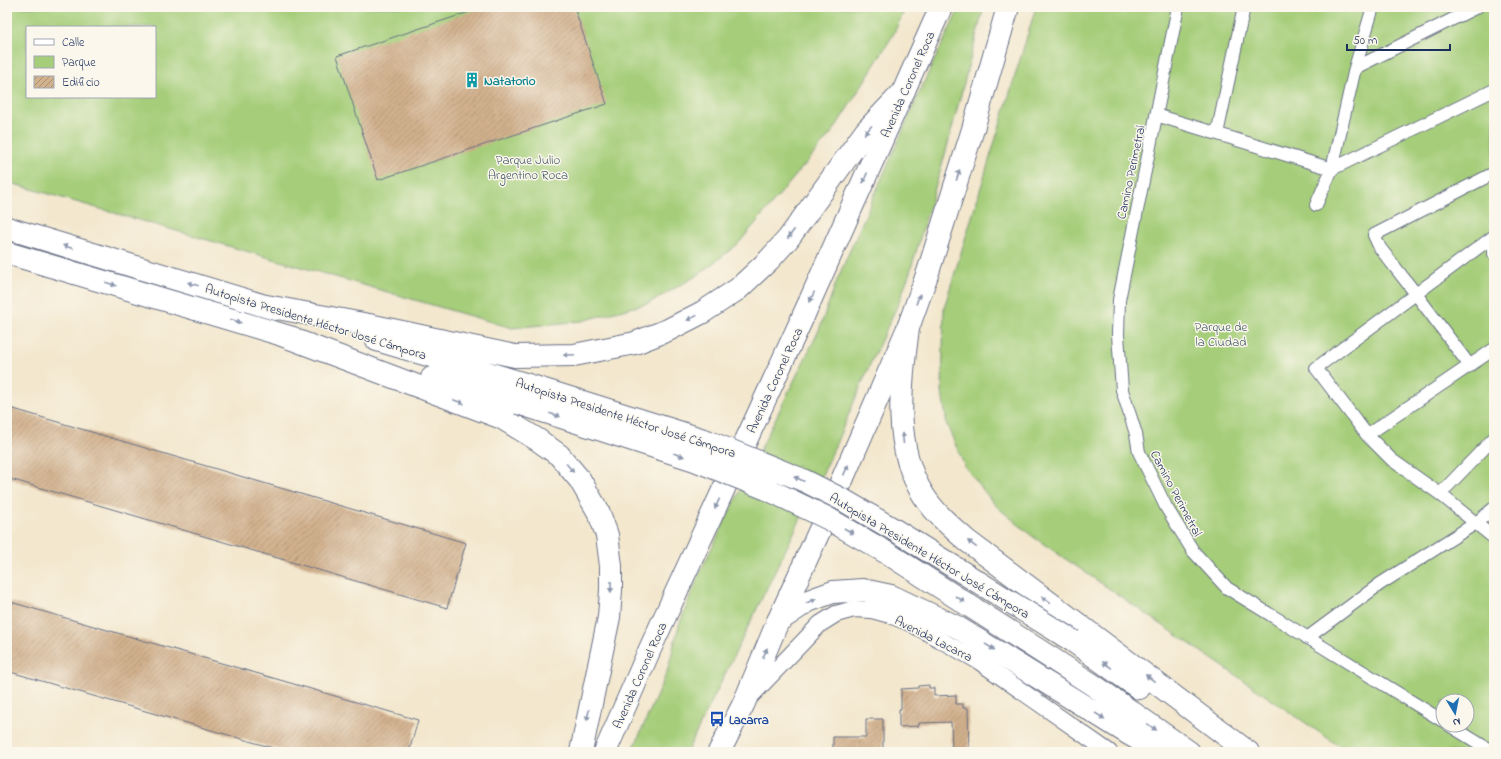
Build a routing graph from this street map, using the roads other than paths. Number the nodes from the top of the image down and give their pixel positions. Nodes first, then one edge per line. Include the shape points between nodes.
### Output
1 (941, 7) edge
2 (1178, 7) edge
3 (1244, 7) edge
4 (1373, 7) edge
5 (1476, 7) edge
6 (1007, 9) edge
7 (1355, 68) junction
8 (1494, 90) edge
9 (904, 91) junction
10 (1156, 115) junction
11 (1217, 134) junction
12 (1332, 169) junction
13 (1494, 172) edge
14 (1316, 205) dead end
15 (7, 228) edge
16 (1494, 236) edge
17 (7, 253) edge
18 (1494, 254) edge
19 (1416, 294) junction
20 (261, 305) junction
21 (908, 328) junction
22 (279, 334) junction
23 (1494, 349) edge
24 (1470, 366) junction
25 (522, 394) junction
26 (1367, 434) junction
27 (1494, 438) edge
28 (1440, 494) junction
29 (1494, 508) edge
30 (1476, 523) junction
31 (1494, 538) edge
32 (778, 621) junction
33 (1307, 638) junction
34 (650, 649) junction
35 (744, 703) junction
36 (1435, 716) edge
37 (1462, 733) edge
38 (581, 752) edge
39 (605, 752) edge
40 (619, 752) edge
41 (719, 752) edge
42 (1109, 752) edge
43 (1162, 752) edge
44 (1189, 752) edge
45 (1230, 752) edge
46 (1248, 752) edge
47 (1493, 752) edge

1 - 9 main road, Avenida Coronel Roca
2 - 10 street, Camino Perimetral
3 - 11 street
4 - 7 street
5 - 7 street
21 -> 6 main road via 971,136
7 - 12 street
8 - 12 street
9 -> 20 main road via 866,131 788,239 769,260 738,289 703,312 635,343 574,355 515,356
9 -> 34 main road, Avenida Coronel Roca
10 - 11 street
10 - 33 street, Camino Perimetral via 1119,300 1118,336 1122,390 1139,452 1166,507 1193,551 1227,588
11 - 12 street
12 - 14 street
13 - 19 street via 1374,235 1380,248
20 -> 15 main road, Autopista Presidente Héctor José Cámpora
16 - 18 street
16 - 19 street
17 -> 22 main road, Autopista Presidente Héctor José Cámpora
19 - 24 street
19 - 26 street via 1316,368
20 - 25 main road, Autopista Presidente Héctor José Cámpora
32 -> 21 main road
46 -> 21 main road via 966,540 940,517 912,475 904,446 901,416
22 - 25 main road, Autopista Presidente Héctor José Cámpora
22 -> 38 main road via 502,418 559,455 580,480 599,513 607,535 611,566 608,617
23 - 24 street
24 - 26 street
25 -> 44 main road, Autopista Presidente Héctor José Cámpora, bridge via 695,460 827,518 967,603
45 -> 25 main road, Autopista Presidente Héctor José Cámpora, bridge via 1073,641 843,500 803,480 707,441
26 - 28 street via 1392,460
27 - 28 street
28 - 30 street
29 - 30 street
30 - 31 street
30 - 33 street via 1380,584
35 -> 32 main road
32 -> 43 main road via 808,601 833,592 863,590 891,596 956,627
33 - 36 street, Camino Perimetral
34 - 39 main road, Avenida Coronel Roca
34 - 40 main road via 653,666 650,680
35 - 41 main road
35 - 42 street, Avenida Lacarra via 820,624 836,614 854,609 872,610 912,624 980,662
37 - 47 street

